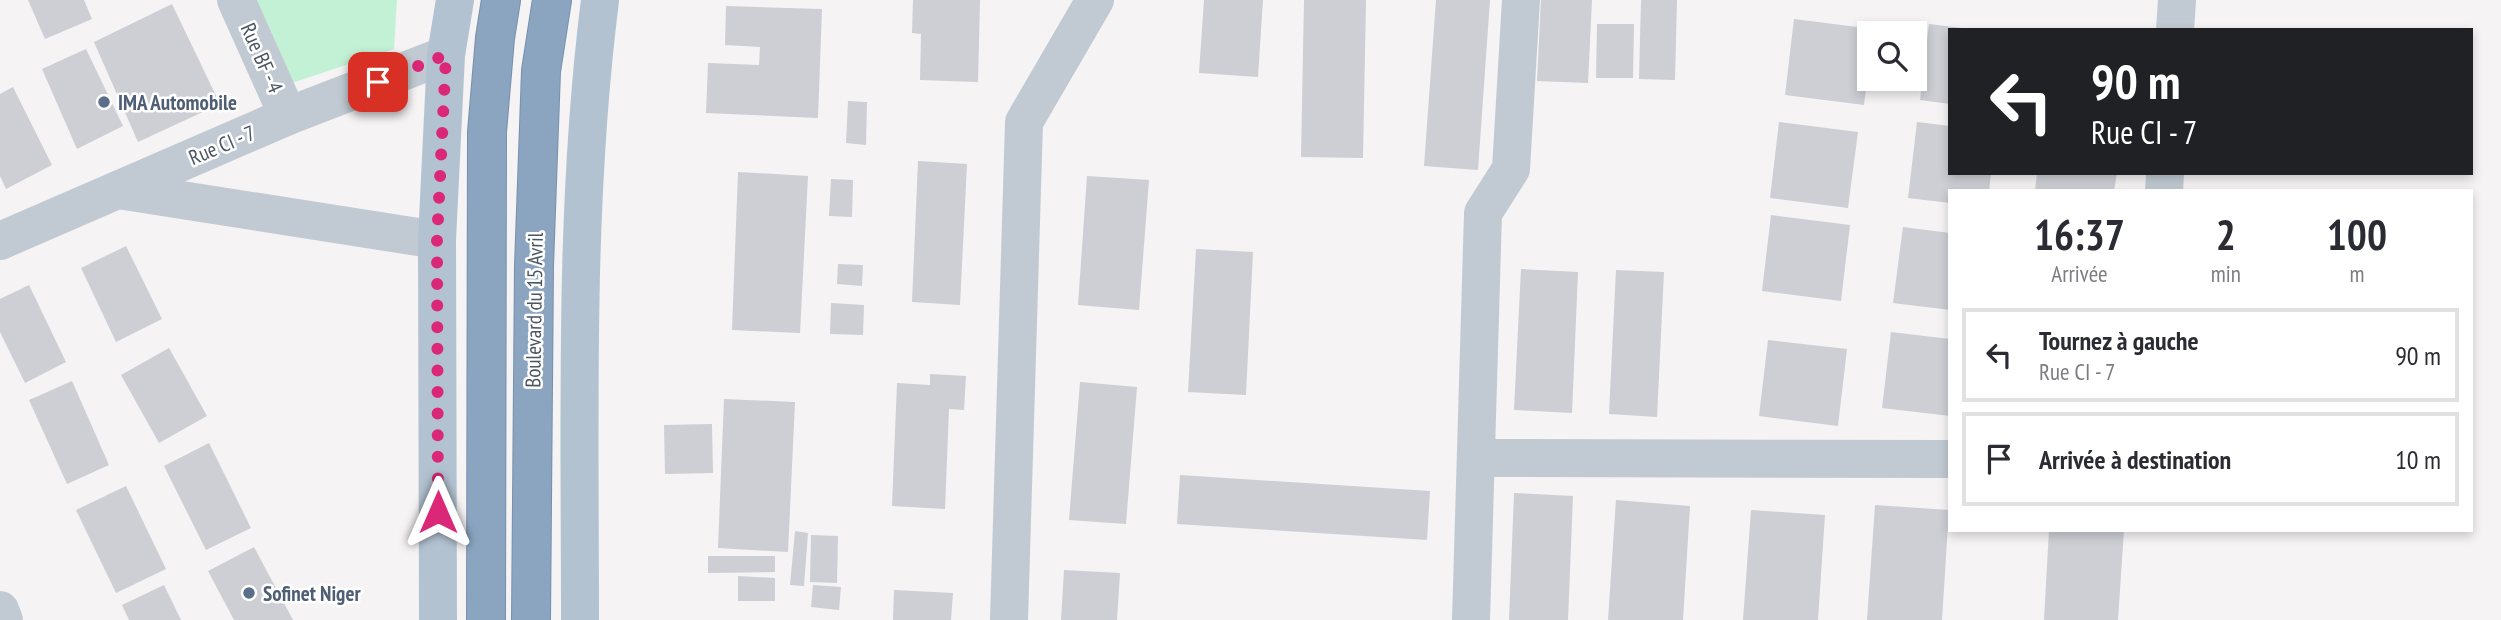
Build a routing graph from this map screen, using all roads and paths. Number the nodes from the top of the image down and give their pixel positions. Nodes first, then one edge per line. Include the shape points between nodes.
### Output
1 (236, 0) edge
2 (455, 0) edge
3 (501, 0) edge
4 (552, 0) edge
5 (600, 0) edge
6 (1095, 0) edge
7 (1521, 0) edge
8 (2177, 0) edge
9 (2175, 28) edge
10 (446, 55) junction
11 (288, 116) junction
12 (118, 190) junction
13 (437, 240) junction
14 (0, 241) edge
15 (1476, 458) junction
16 (1948, 460) edge
17 (0, 610) edge
18 (4, 620) edge
19 (438, 620) edge
20 (486, 620) edge
21 (531, 620) edge
22 (580, 620) edge
23 (1009, 620) edge
24 (1471, 620) edge

1 - 11 street, Rue BF - 4
2 - 10 main road
3 - 20 highway via 487,132
4 - 21 highway, Boulevard du 15 Avril via 541,71 534,266
5 - 22 main road via 582,209
6 - 23 street via 1024,122
7 - 15 street via 1511,169 1483,214
8 - 9 street
10 - 11 street, Rue CI - 7
10 - 13 main road
11 - 12 street, Rue CI - 7
12 - 13 street
12 - 14 street, Rue CI - 7
13 - 19 main road
15 - 16 street
15 - 24 street
17 - 18 street

